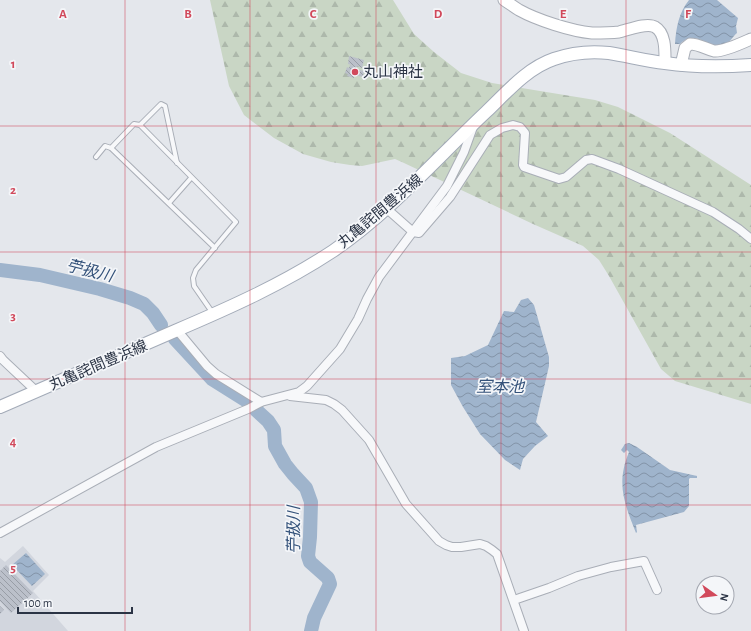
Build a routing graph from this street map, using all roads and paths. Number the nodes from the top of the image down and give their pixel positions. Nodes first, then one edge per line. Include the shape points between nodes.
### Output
1 (504, 0) edge
2 (751, 39) edge
3 (665, 63) junction
4 (681, 65) junction
5 (751, 65) edge
6 (475, 123) junction
7 (140, 125) junction
8 (111, 148) junction
9 (96, 157) dead end
10 (177, 163) junction
11 (191, 178) junction
12 (169, 203) junction
13 (387, 209) junction
14 (413, 232) junction
15 (751, 239) edge
16 (216, 248) junction
17 (213, 314) junction
18 (177, 330) junction
19 (0, 356) edge
20 (36, 391) junction
21 (285, 395) junction
22 (261, 402) junction
23 (0, 407) edge
24 (0, 533) edge
25 (657, 590) dead end
26 (514, 600) junction
27 (524, 631) edge

1 - 3 street via 519,10 574,30 608,33 650,25 661,33 664,40
2 - 4 street via 716,51 690,44 685,48
3 - 4 main road, 丸亀詫間豊浜線
3 - 6 main road, 丸亀詫間豊浜線 via 594,52 554,59 517,82
4 - 5 main road, 丸亀詫間豊浜線
6 - 13 main road, 丸亀詫間豊浜線
6 - 14 street via 447,186
7 - 8 lane via 134,124
7 - 10 lane
7 - 10 lane via 161,104 165,106
8 - 9 lane via 105,146
8 - 12 lane
10 - 11 lane
11 - 12 lane
11 - 16 lane via 236,222
12 - 16 lane
13 - 14 street
13 - 17 main road, 丸亀詫間豊浜線 via 333,251 300,271
14 - 15 street via 419,233 450,197 490,135 513,125 520,127 525,133 524,167 559,179 566,177 586,160 592,159 713,212
14 - 21 street via 379,278 340,349 307,386 299,392
16 - 17 lane via 196,270 193,278 194,286
17 - 18 main road, 丸亀詫間豊浜線
18 - 20 main road, 丸亀詫間豊浜線
18 - 22 street via 216,374
19 - 20 street
20 - 23 main road, 丸亀詫間豊浜線
21 - 22 street
21 - 26 street via 326,400 342,410 369,440 406,504 439,541 452,547 480,544 497,554
22 - 24 street via 156,447
25 - 26 street via 644,562 578,576
26 - 27 street

